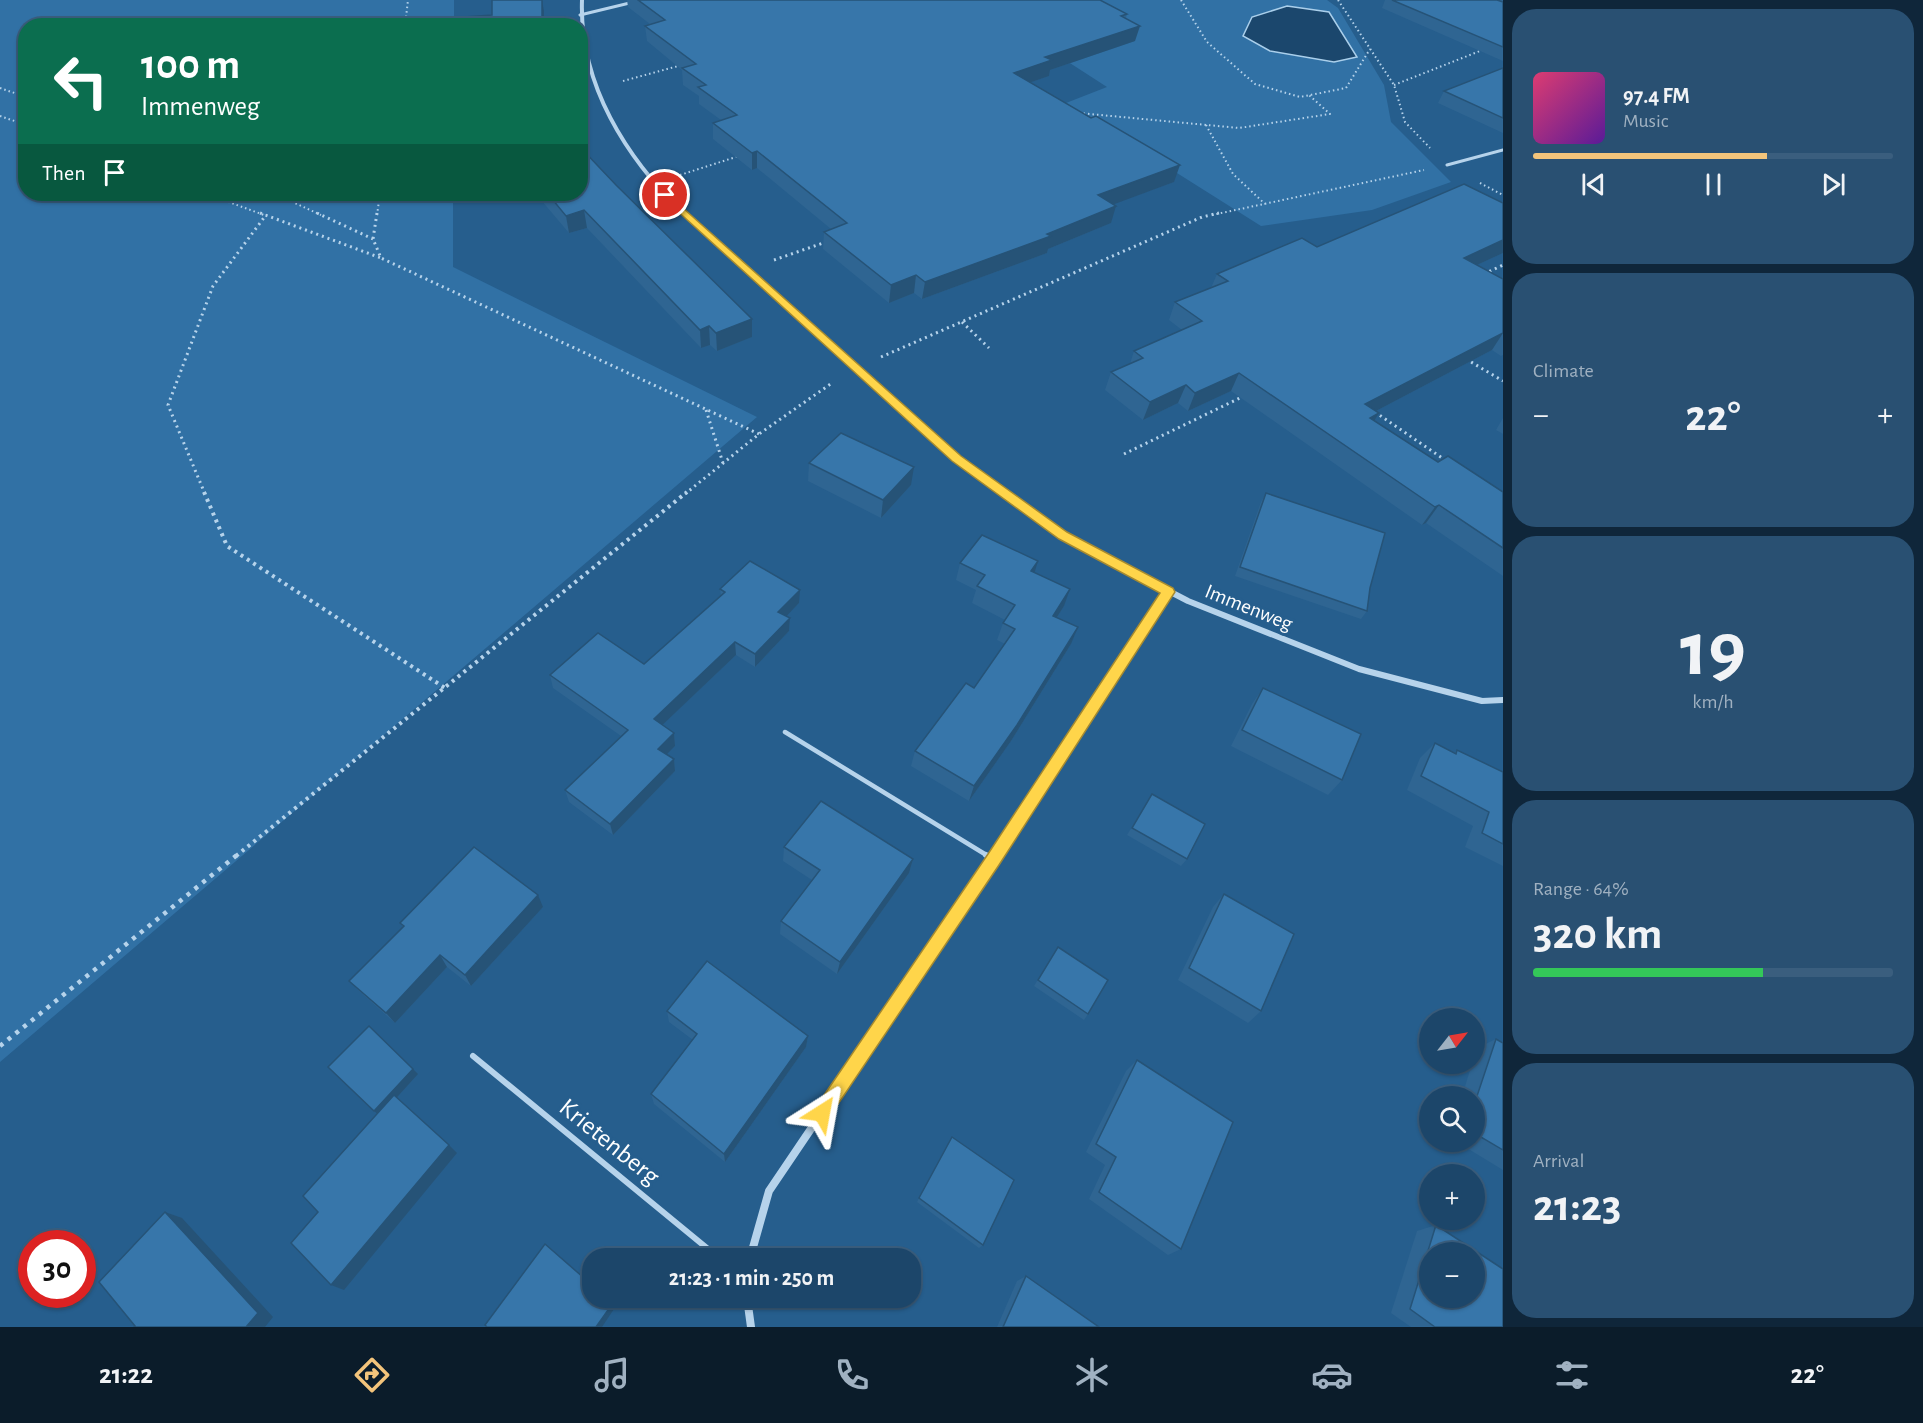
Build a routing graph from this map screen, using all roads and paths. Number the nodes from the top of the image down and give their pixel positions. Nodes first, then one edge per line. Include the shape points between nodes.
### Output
1 (408, 0) edge
2 (582, 0) edge
3 (642, 0) edge
4 (1181, 0) edge
5 (1338, 0) edge
6 (580, 15) junction
7 (406, 18) edge
8 (580, 18) edge
9 (1492, 47) edge
10 (1370, 49) junction
11 (588, 60) edge
12 (685, 64) edge
13 (1394, 85) junction
14 (0, 88) edge
15 (596, 88) junction
16 (18, 94) edge
17 (1309, 96) junction
18 (1079, 113) edge
19 (0, 116) edge
20 (18, 122) edge
21 (1206, 125) junction
22 (1503, 150) edge
23 (740, 156) edge
24 (1446, 165) junction
25 (653, 183) junction
26 (227, 201) edge
27 (290, 201) edge
28 (379, 201) edge
29 (1265, 204) junction
30 (266, 215) junction
31 (373, 239) junction
32 (833, 240) edge
33 (381, 258) junction
34 (1503, 265) edge
35 (745, 269) junction
36 (1483, 274) edge
37 (962, 322) junction
38 (989, 348) dead end
39 (1463, 357) edge
40 (855, 368) junction
41 (1503, 381) edge
42 (1253, 392) edge
43 (1366, 406) edge
44 (706, 409) junction
45 (759, 434) junction
46 (1124, 454) dead end
47 (723, 463) junction
48 (1454, 466) edge
49 (1168, 592) junction
50 (445, 688) junction
51 (1503, 700) edge
52 (785, 732) dead end
53 (993, 860) junction
54 (0, 1046) edge
55 (473, 1056) dead end
56 (707, 1248) edge
57 (753, 1248) edge
58 (748, 1308) edge
59 (751, 1327) edge

1 - 7 path
2 - 6 street, Immenweg
3 - 6 lane
4 - 17 path via 1207,42 1255,84
5 - 10 path
6 - 8 street, Immenweg
9 - 13 path
10 - 13 path
10 - 17 path via 1346,88
11 - 15 street, Immenweg
12 - 15 path
13 - 24 path via 1406,122
14 - 16 path
15 - 25 street, Immenweg via 616,129
17 - 21 path via 1330,114 1239,128
18 - 21 path
19 - 20 path
21 - 29 path via 1233,174
22 - 24 lane
23 - 25 path
24 - 29 path
25 - 35 street, Immenweg
26 - 30 path
27 - 31 path
28 - 31 path
29 - 37 path via 1202,217
30 - 33 path
30 - 50 path via 213,286 168,405 227,546
31 - 33 path
32 - 35 path
33 - 44 path
34 - 36 path
35 - 40 street, Immenweg
37 - 38 path
37 - 40 path
39 - 41 path
40 - 45 path
40 - 49 street, Immenweg via 957,459 1063,536
42 - 46 path
43 - 48 path
44 - 45 path
44 - 47 path
45 - 47 path
47 - 50 path
49 - 51 street, Immenweg via 1359,669 1482,701
49 - 53 street
50 - 54 path
52 - 53 lane
53 - 57 street via 769,1191
55 - 56 lane, Krietenberg
58 - 59 street

